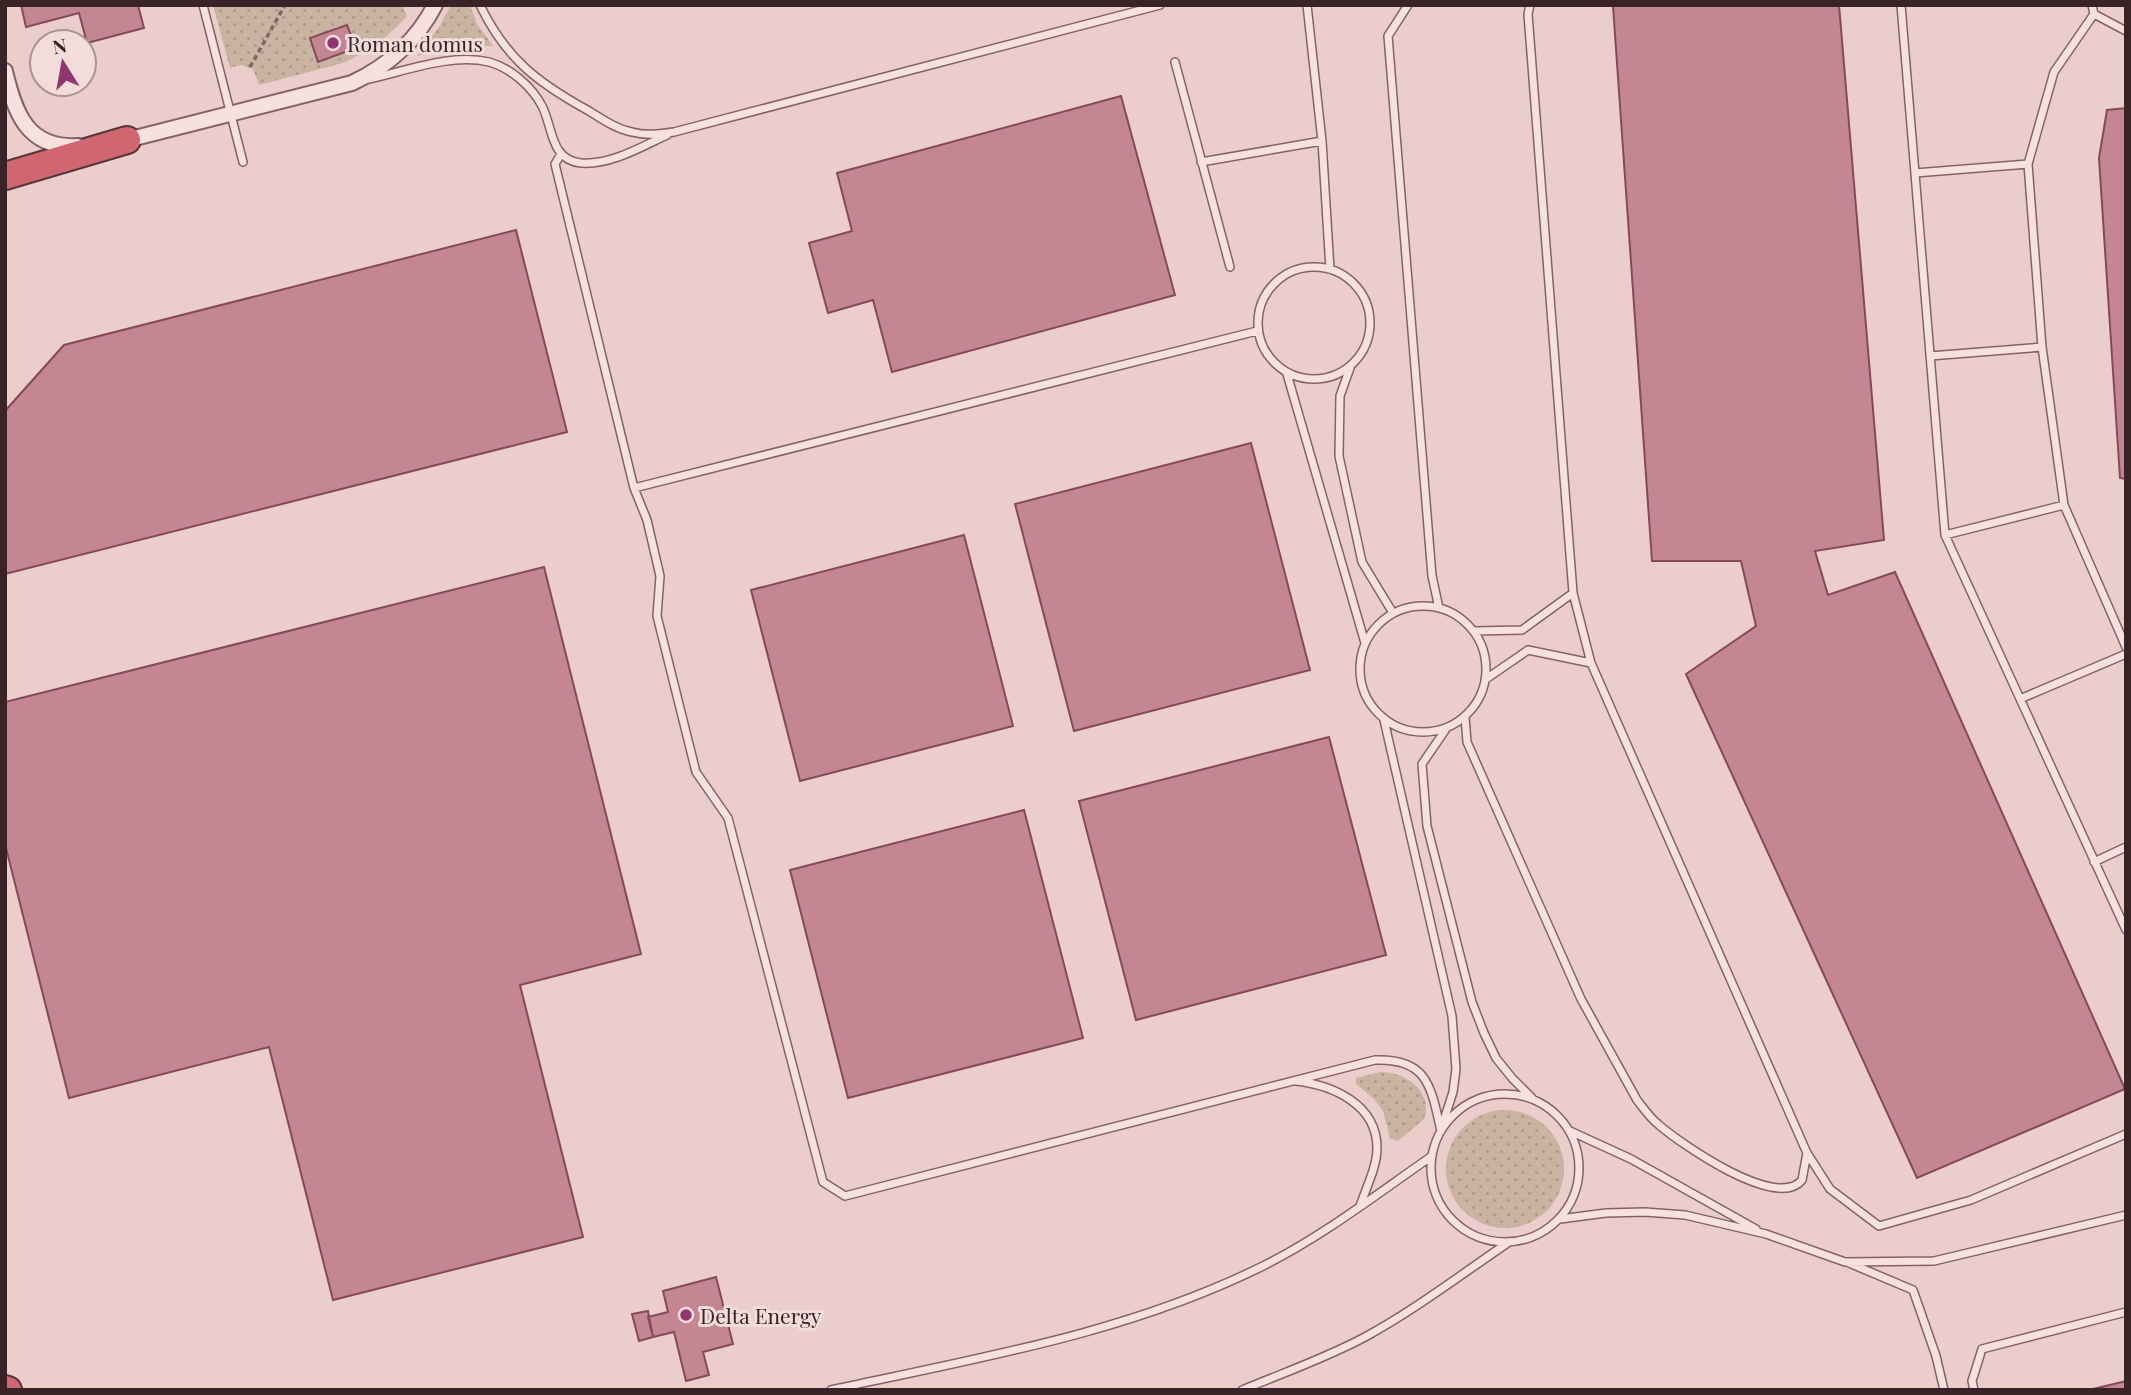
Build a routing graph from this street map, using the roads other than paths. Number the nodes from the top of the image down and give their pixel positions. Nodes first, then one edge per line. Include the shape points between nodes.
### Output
1 (203, 5) edge
2 (435, 5) edge
3 (480, 5) edge
4 (1160, 5) edge
5 (1307, 5) edge
6 (1408, 5) edge
7 (1523, 5) edge
8 (1530, 5) edge
9 (1901, 5) edge
10 (2093, 9) edge
11 (1528, 14) junction
12 (2126, 31) edge
13 (1175, 62) dead end
14 (5, 71) edge
15 (352, 83) junction
16 (231, 114) junction
17 (674, 132) junction
18 (127, 140) junction
19 (1322, 141) junction
20 (561, 154) junction
21 (243, 162) dead end
22 (1202, 162) junction
23 (2028, 164) junction
24 (1915, 173) junction
25 (5, 176) edge
26 (1230, 267) dead end
27 (1330, 269) junction
28 (1257, 331) junction
29 (2042, 347) junction
30 (1930, 356) junction
31 (1350, 366) junction
32 (1287, 374) junction
33 (634, 488) junction
34 (2064, 505) junction
35 (1945, 535) junction
36 (1573, 593) junction
37 (1439, 608) junction
38 (1393, 613) junction
39 (1474, 631) junction
40 (1365, 643) junction
41 (2126, 647) edge
42 (2126, 654) edge
43 (1591, 663) junction
44 (1486, 679) junction
45 (2020, 699) junction
46 (1465, 718) junction
47 (1384, 720) junction
48 (1446, 729) junction
49 (2126, 847) edge
50 (2094, 862) junction
51 (2126, 930) edge
52 (1291, 1081) junction
53 (1532, 1099) junction
54 (1441, 1130) junction
55 (1570, 1131) junction
56 (2126, 1134) edge
57 (1807, 1153) junction
58 (1432, 1156) junction
59 (1360, 1206) junction
60 (2126, 1215) edge
61 (1560, 1219) junction
62 (1766, 1234) junction
63 (1509, 1242) junction
64 (1845, 1262) junction
65 (2126, 1312) edge
66 (831, 1390) edge
67 (1242, 1390) edge
68 (1944, 1390) edge
69 (1974, 1390) edge

1 - 16 lane
2 - 15 street via 420,31 384,67
3 - 17 lane via 503,45 550,89 620,129 644,134
4 - 17 lane
5 - 19 lane
6 - 37 lane via 1388,36 1432,576
7 - 11 lane
8 - 11 lane
9 - 24 lane
10 - 12 lane
10 - 23 lane via 2054,72
11 - 36 lane
13 - 22 lane
14 - 18 street via 20,119 38,137 67,146
15 - 16 street
15 - 20 lane via 442,62 492,63 514,75 538,99
16 - 18 street
16 - 21 lane
17 - 20 lane via 605,160 582,163
18 - 25 highway
19 - 22 lane
19 - 27 lane
20 - 33 lane via 555,164
22 - 26 lane
23 - 24 lane
23 - 29 lane
24 - 30 lane
27 - 28 lane via 1307,267 1286,274 1269,288 1259,309
27 - 31 lane via 1348,278 1362,293 1369,312 1370,332 1363,351
28 - 32 lane via 1262,348
28 - 33 lane
29 - 30 lane
29 - 34 lane
30 - 35 lane
31 - 32 lane via 1320,380
31 - 38 lane via 1340,396 1339,456 1362,562
32 - 40 lane
33 - 52 lane via 660,576 657,616 696,772 728,818 823,1182 845,1196
34 - 35 lane
34 - 41 lane
35 - 45 lane
36 - 39 lane via 1522,629
36 - 43 lane
37 - 38 lane via 1424,606
37 - 39 lane
38 - 40 lane
39 - 44 lane via 1486,662
40 - 47 lane via 1359,664 1361,685
42 - 45 lane
43 - 44 lane via 1528,650
43 - 57 lane
44 - 46 lane via 1479,700
45 - 50 lane
46 - 48 lane
46 - 57 lane via 1467,743 1581,999 1637,1100 1662,1128 1714,1164 1780,1189 1802,1180
47 - 48 lane via 1404,730
47 - 54 lane via 1452,1016 1456,1069
48 - 53 lane via 1422,764 1427,827 1483,1033 1496,1058
49 - 50 lane
50 - 51 lane
52 - 54 lane via 1362,1061 1387,1059 1410,1064 1423,1074 1431,1089
52 - 59 lane via 1328,1087 1347,1096 1373,1126 1377,1147
53 - 54 lane via 1491,1095 1471,1102
53 - 55 lane via 1554,1112
54 - 58 lane
55 - 61 lane via 1578,1153 1579,1176 1573,1199
55 - 62 lane via 1631,1159
56 - 57 lane via 1971,1200 1879,1226 1830,1189
58 - 59 lane
58 - 63 lane via 1438,1199 1450,1218 1467,1232
59 - 66 lane via 1263,1266 1150,1314 1048,1342
60 - 64 lane via 1934,1261
61 - 62 lane via 1645,1212 1685,1215
61 - 63 lane via 1528,1239
62 - 64 lane
63 - 67 lane via 1363,1338
64 - 68 lane via 1913,1290
65 - 69 lane via 1982,1349 1972,1381

